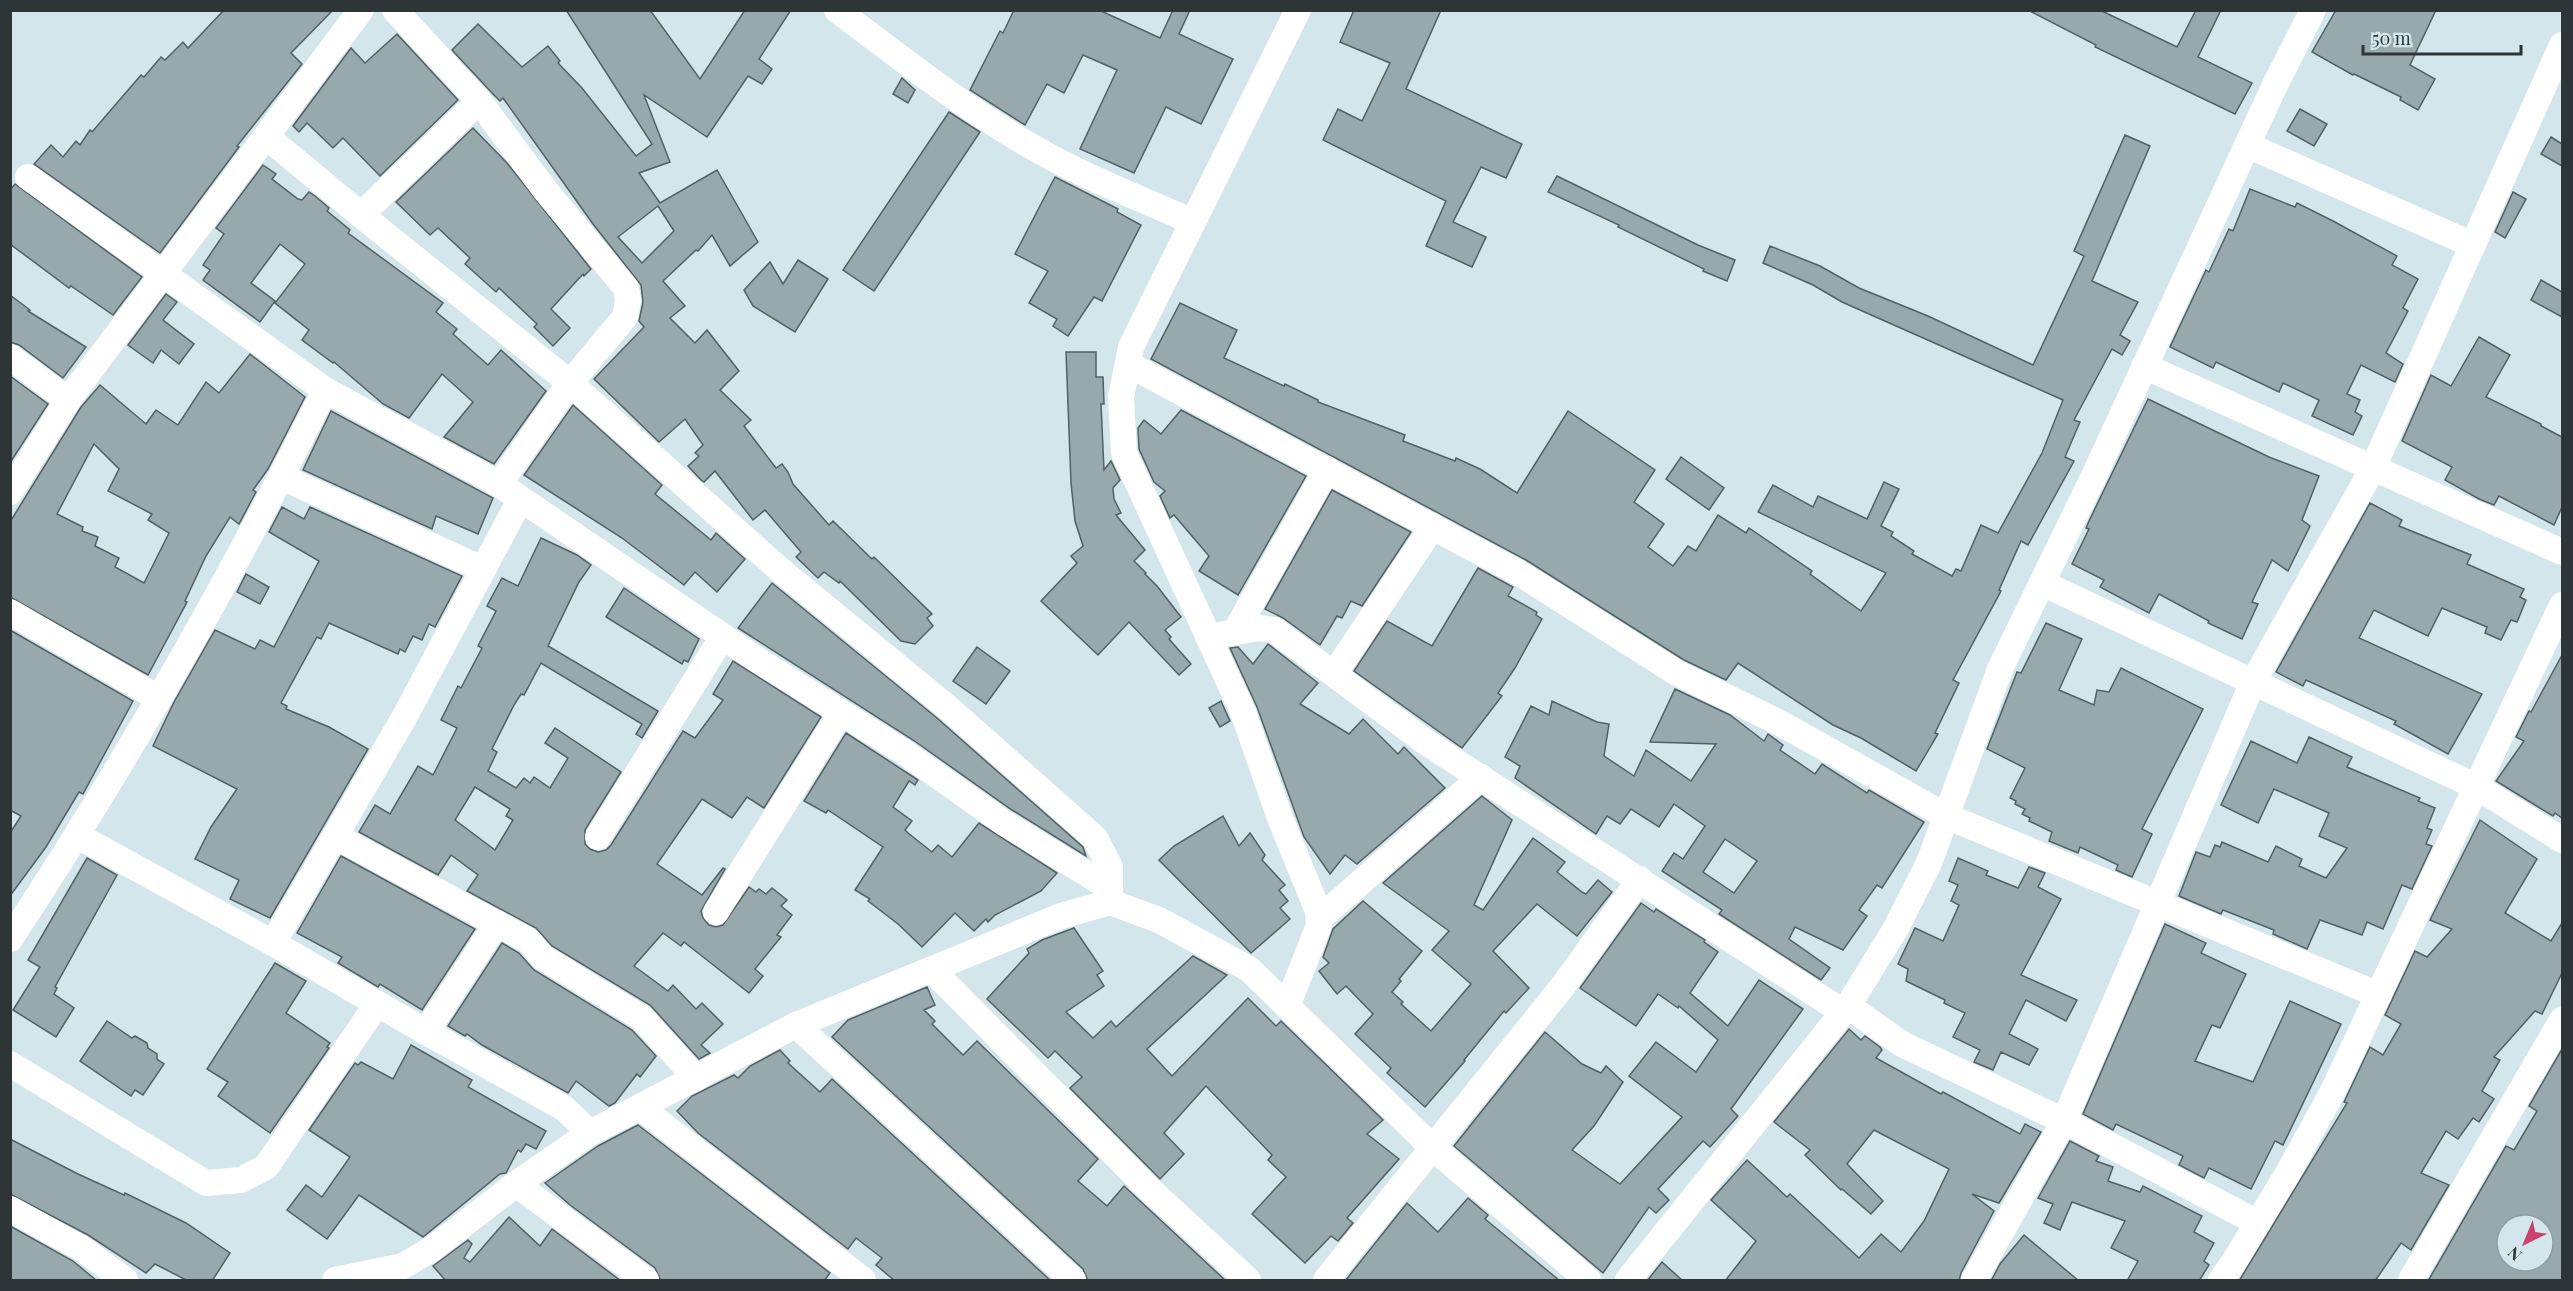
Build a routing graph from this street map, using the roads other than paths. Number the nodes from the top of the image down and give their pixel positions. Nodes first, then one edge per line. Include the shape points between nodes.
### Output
1 (361, 10) edge
2 (395, 10) edge
3 (837, 10) edge
4 (1298, 10) edge
5 (2313, 10) edge
6 (2562, 45) edge
7 (478, 101) junction
8 (267, 137) junction
9 (2247, 145) junction
10 (28, 177) dead end
11 (361, 215) junction
12 (1193, 222) junction
13 (2473, 245) junction
14 (164, 275) junction
15 (10, 357) edge
16 (1128, 364) junction
17 (2144, 366) junction
18 (570, 383) junction
19 (325, 390) junction
20 (68, 400) junction
21 (2373, 468) junction
22 (1327, 469) junction
23 (282, 477) junction
24 (499, 484) junction
25 (10, 492) edge
26 (520, 500) junction
27 (1433, 526) junction
28 (2562, 552) edge
29 (482, 569) junction
30 (2042, 583) junction
31 (2562, 605) edge
32 (10, 612) edge
33 (1235, 632) junction
34 (723, 636) junction
35 (1208, 637) junction
36 (1334, 674) junction
37 (2253, 682) junction
38 (158, 698) junction
39 (841, 712) junction
40 (1481, 777) junction
41 (2477, 787) junction
42 (1946, 816) junction
43 (78, 836) junction
44 (336, 836) junction
45 (598, 837) dead end
46 (2562, 840) edge
47 (1640, 879) junction
48 (1110, 895) junction
49 (2156, 903) junction
50 (716, 912) dead end
51 (1320, 918) junction
52 (497, 923) junction
53 (10, 939) edge
54 (273, 943) junction
55 (932, 970) junction
56 (2379, 995) junction
57 (377, 1004) junction
58 (1288, 1004) junction
59 (1846, 1009) junction
60 (2562, 1020) edge
61 (796, 1024) junction
62 (426, 1032) junction
63 (10, 1064) edge
64 (696, 1078) junction
65 (641, 1108) junction
66 (2064, 1121) junction
67 (590, 1133) junction
68 (1432, 1147) junction
69 (516, 1185) junction
70 (10, 1209) edge
71 (2258, 1223) junction
72 (336, 1280) edge
73 (125, 1281) edge
74 (646, 1281) edge
75 (863, 1281) edge
76 (1073, 1281) edge
77 (1248, 1281) edge
78 (1326, 1281) edge
79 (1588, 1281) edge
80 (1628, 1281) edge
81 (1974, 1281) edge
82 (2220, 1281) edge
83 (2411, 1281) edge

1 - 8 street
2 - 7 street
3 - 12 street via 966,107 1035,149
4 - 12 street
5 - 9 street
6 - 13 street
7 - 11 street
7 - 18 street via 626,288 625,317
8 - 11 street
8 - 14 street
9 - 13 street
9 - 17 street
10 - 14 street
11 - 18 street
12 - 16 street via 1131,347
13 - 21 street
14 - 19 street
14 - 20 street
15 - 20 street
16 - 22 street
16 - 35 street via 1121,397 1125,453
17 - 21 street
17 - 30 street
18 - 24 street
18 - 48 street via 779,569 947,707 1095,838 1110,867
19 - 23 street
19 - 24 street
20 - 25 street
21 - 28 street
21 - 37 street
22 - 27 street
22 - 33 street
23 - 29 street
23 - 38 street
24 - 26 street
26 - 29 street
26 - 34 street
27 - 36 street
27 - 42 street via 1519,573 1677,673 1782,724
29 - 44 street
30 - 37 street
30 - 42 street via 2000,669
31 - 41 street
32 - 38 street
33 - 35 street
33 - 36 street via 1274,630
34 - 39 street
34 - 45 street
35 - 51 street via 1243,712
36 - 40 street via 1427,743
37 - 41 street
37 - 49 street
38 - 43 street
39 - 48 street via 1093,879
39 - 50 street
40 - 47 street
40 - 51 street
41 - 46 street
41 - 56 street
42 - 49 street
42 - 59 street via 1929,863 1896,927
43 - 53 street
43 - 54 street
44 - 52 street
44 - 54 street
47 - 59 street
47 - 68 street via 1563,986
48 - 55 street
48 - 58 street via 1249,969
49 - 56 street
49 - 66 street
51 - 58 street
52 - 62 street
52 - 64 street via 529,941 542,957 642,1018
54 - 57 street
55 - 61 street
55 - 77 street via 1147,1187
56 - 71 street via 2332,1093
57 - 62 street
57 - 63 street via 266,1167 241,1180 206,1183
58 - 68 street
59 - 66 street via 1902,1044
59 - 80 street
60 - 83 street
61 - 64 street
61 - 76 street
62 - 67 street via 564,1108
64 - 65 street
65 - 67 street
65 - 75 street
66 - 71 street
66 - 81 street
67 - 69 street
68 - 78 street
68 - 79 street
69 - 72 street via 432,1249 403,1266
69 - 74 street
70 - 73 street via 81,1248
71 - 82 street

